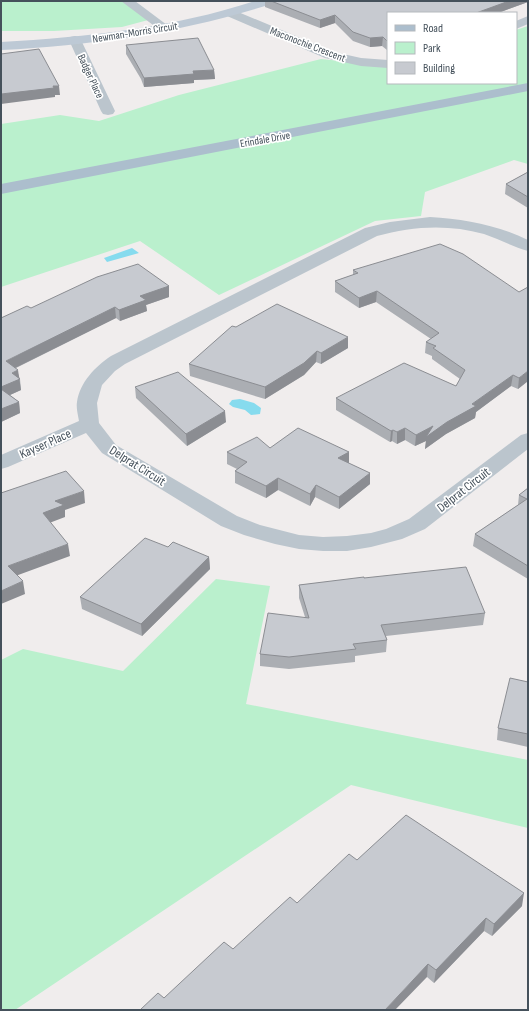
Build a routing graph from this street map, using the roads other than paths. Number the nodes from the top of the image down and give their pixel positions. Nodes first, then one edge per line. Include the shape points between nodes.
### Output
1 (127, 1) edge
2 (267, 1) edge
3 (231, 13) junction
4 (528, 20) edge
5 (517, 25) edge
6 (165, 28) junction
7 (75, 40) junction
8 (1, 46) edge
9 (387, 64) edge
10 (528, 87) edge
11 (475, 97) junction
12 (528, 101) edge
13 (108, 111) dead end
14 (1, 189) edge
15 (528, 246) edge
16 (89, 424) junction
17 (528, 439) edge
18 (1, 463) edge

1 - 6 street
2 - 3 street, Newman-Morris Circuit
3 - 6 street, Newman-Morris Circuit
3 - 9 street, Maconochie Crescent via 330,55 361,62
4 - 5 street
6 - 7 street, Newman-Morris Circuit
7 - 8 street, Newman-Morris Circuit
7 - 13 street, Badger Place
10 - 11 main road, Erindale Drive
11 - 12 main road
11 - 14 main road, Erindale Drive
15 - 16 street via 493,231 444,222 412,222 371,232 118,360 108,367 94,384 87,403
16 - 17 street, Delprat Circuit via 109,449 229,521 249,530 292,542 338,545 381,538 418,524
16 - 18 street, Kayser Place

